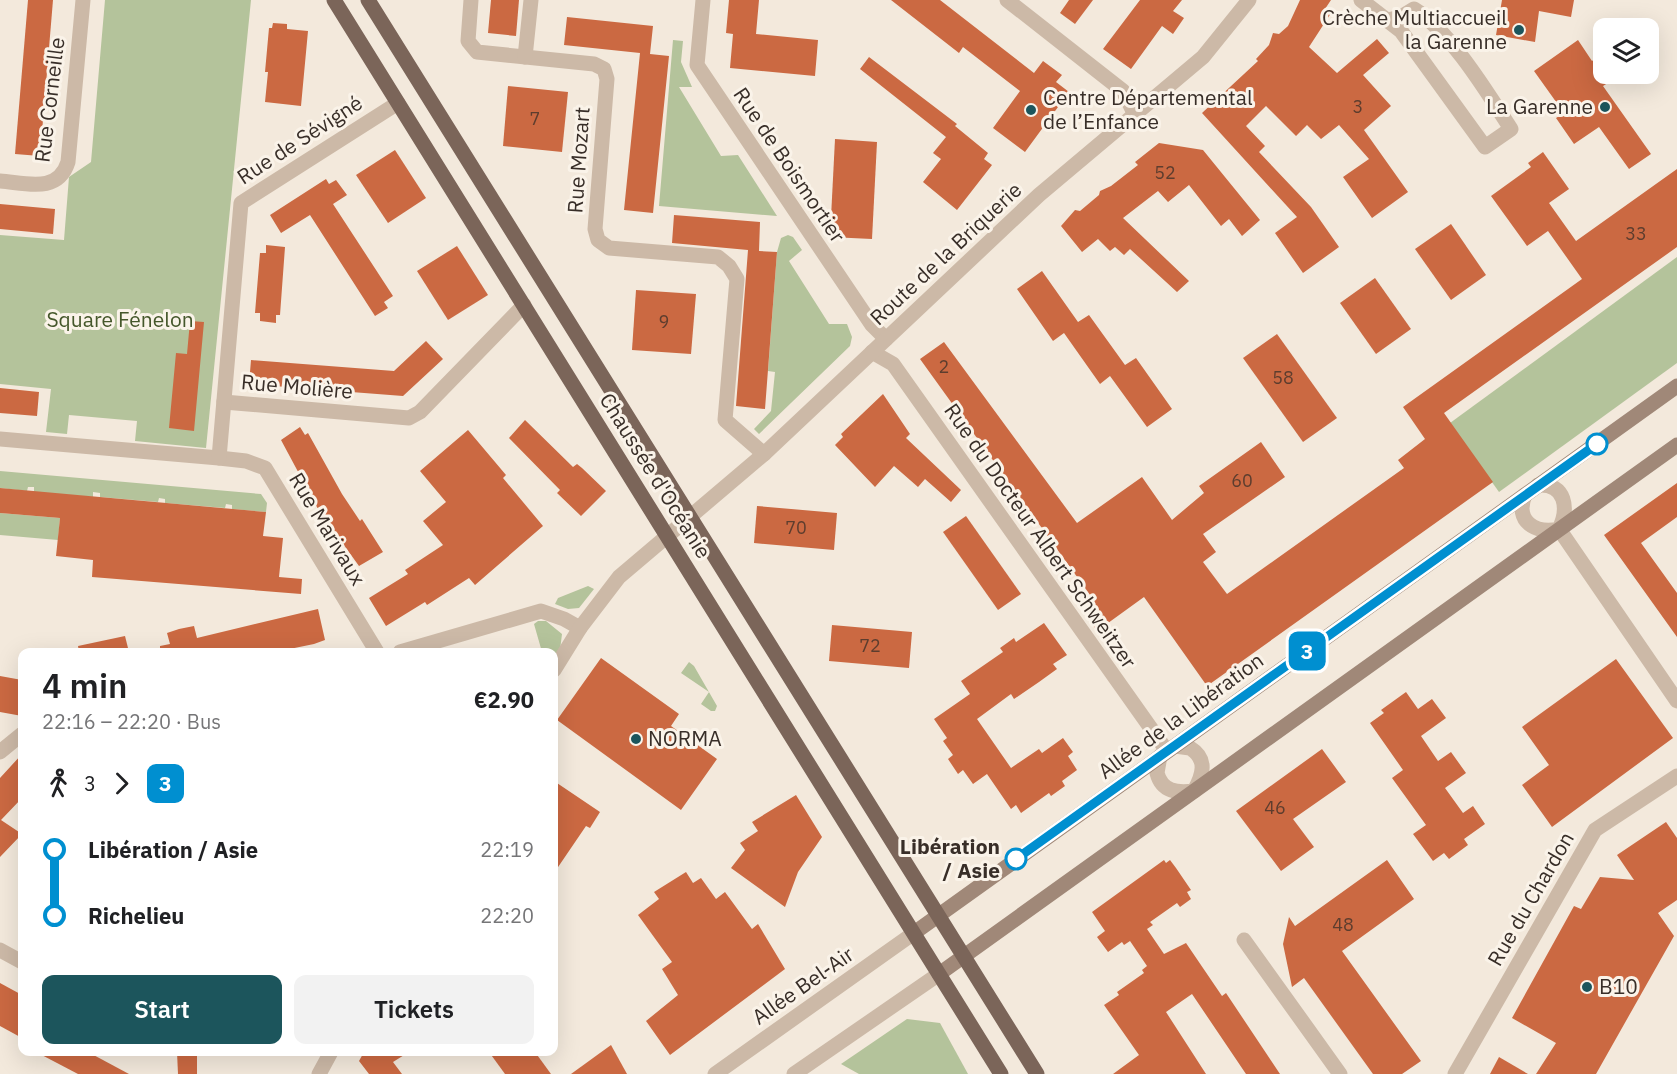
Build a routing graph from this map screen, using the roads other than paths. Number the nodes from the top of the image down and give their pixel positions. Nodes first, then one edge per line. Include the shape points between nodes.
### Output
1 (82, 0) edge
2 (334, 0) edge
3 (368, 0) edge
4 (471, 0) edge
5 (531, 0) edge
6 (703, 0) edge
7 (1007, 0) edge
8 (1250, 0) edge
9 (1361, 0) edge
10 (1387, 20) junction
11 (525, 57) junction
12 (398, 103) junction
13 (1135, 115) junction
14 (0, 181) edge
15 (524, 305) junction
16 (886, 339) junction
17 (872, 352) junction
18 (1677, 387) edge
19 (224, 402) junction
20 (0, 439) edge
21 (1677, 445) edge
22 (764, 454) junction
23 (219, 458) junction
24 (1538, 485) junction
25 (1525, 495) junction
26 (690, 518) junction
27 (1559, 529) junction
28 (667, 536) junction
29 (580, 628) junction
30 (375, 648) edge
31 (414, 648) edge
32 (558, 664) edge
33 (1677, 701) edge
34 (18, 737) edge
35 (1, 749) edge
36 (1167, 751) junction
37 (1677, 776) edge
38 (1194, 790) junction
39 (938, 915) junction
40 (914, 933) junction
41 (1244, 940) dead end
42 (0, 950) edge
43 (964, 956) junction
44 (18, 960) edge
45 (939, 974) junction
46 (329, 1056) edge
47 (319, 1074) edge
48 (715, 1074) edge
49 (794, 1074) edge
50 (1001, 1074) edge
51 (1037, 1074) edge
52 (1340, 1074) edge
53 (1455, 1074) edge

1 - 14 street, Rue Corneille via 65,172 45,185
2 - 12 main road, Chaussée d'Océanie
3 - 26 main road, Chaussée d'Océanie
4 - 11 street, Rue Mozart via 468,41 477,52
5 - 11 street
6 - 16 street, Rue de Boismortier via 697,65 872,325
7 - 13 street via 1123,91
8 - 13 street, Route de la Briquerie via 1203,57
9 - 10 street
10 - 10 street via 1401,32 1485,147 1510,129 1490,96 1431,19 1413,9
11 - 22 street, Rue Mozart via 594,64 604,69 607,80 595,229 598,240 609,248 718,257 737,279 725,420
12 - 15 main road, Chaussée d'Océanie
12 - 19 street, Rue de Sévigné via 241,203
13 - 16 street, Route de la Briquerie via 1040,195
15 - 19 street, Rue Molière via 420,412 409,418
15 - 28 main road, Chaussée d'Océanie
16 - 17 street, Route de la Briquerie
17 - 22 street, Route de la Briquerie
17 - 36 street, Rue du Docteur Albert Schweitzer via 893,364
18 - 24 main road, Allée de la Libération
19 - 23 street, Rue Molière
20 - 23 street
21 - 27 main road
22 - 26 street, Route de la Briquerie
23 - 30 street, Rue Marivaux via 265,468
24 - 25 main road, Allée de la Libération
24 - 27 street via 1552,486 1561,493 1566,509
25 - 27 street via 1521,508 1532,526 1544,532
25 - 36 main road, Allée de la Libération
26 - 28 street, Route de la Briquerie
26 - 39 main road, Chaussée d'Océanie
27 - 33 street
27 - 38 main road
28 - 29 street, Route de la Briquerie via 619,577
28 - 40 main road, Chaussée d'Océanie
29 - 31 street via 541,611
29 - 32 street, Route de la Briquerie
34 - 35 street
36 - 38 street via 1157,773 1165,787 1177,792
36 - 38 street via 1190,748 1202,762 1203,774
36 - 39 main road, Allée de la Libération
37 - 53 street, Rue du Chardon via 1595,830
38 - 43 main road
39 - 40 main road, Allée de la Libération
39 - 43 main road, Chaussée d'Océanie
40 - 45 main road, Chaussée d'Océanie
40 - 48 street, Allée Bel-Air
41 - 52 street
42 - 44 street
43 - 45 main road
43 - 51 main road, Chaussée d'Océanie
45 - 49 street
45 - 50 main road, Chaussée d'Océanie
46 - 47 street

